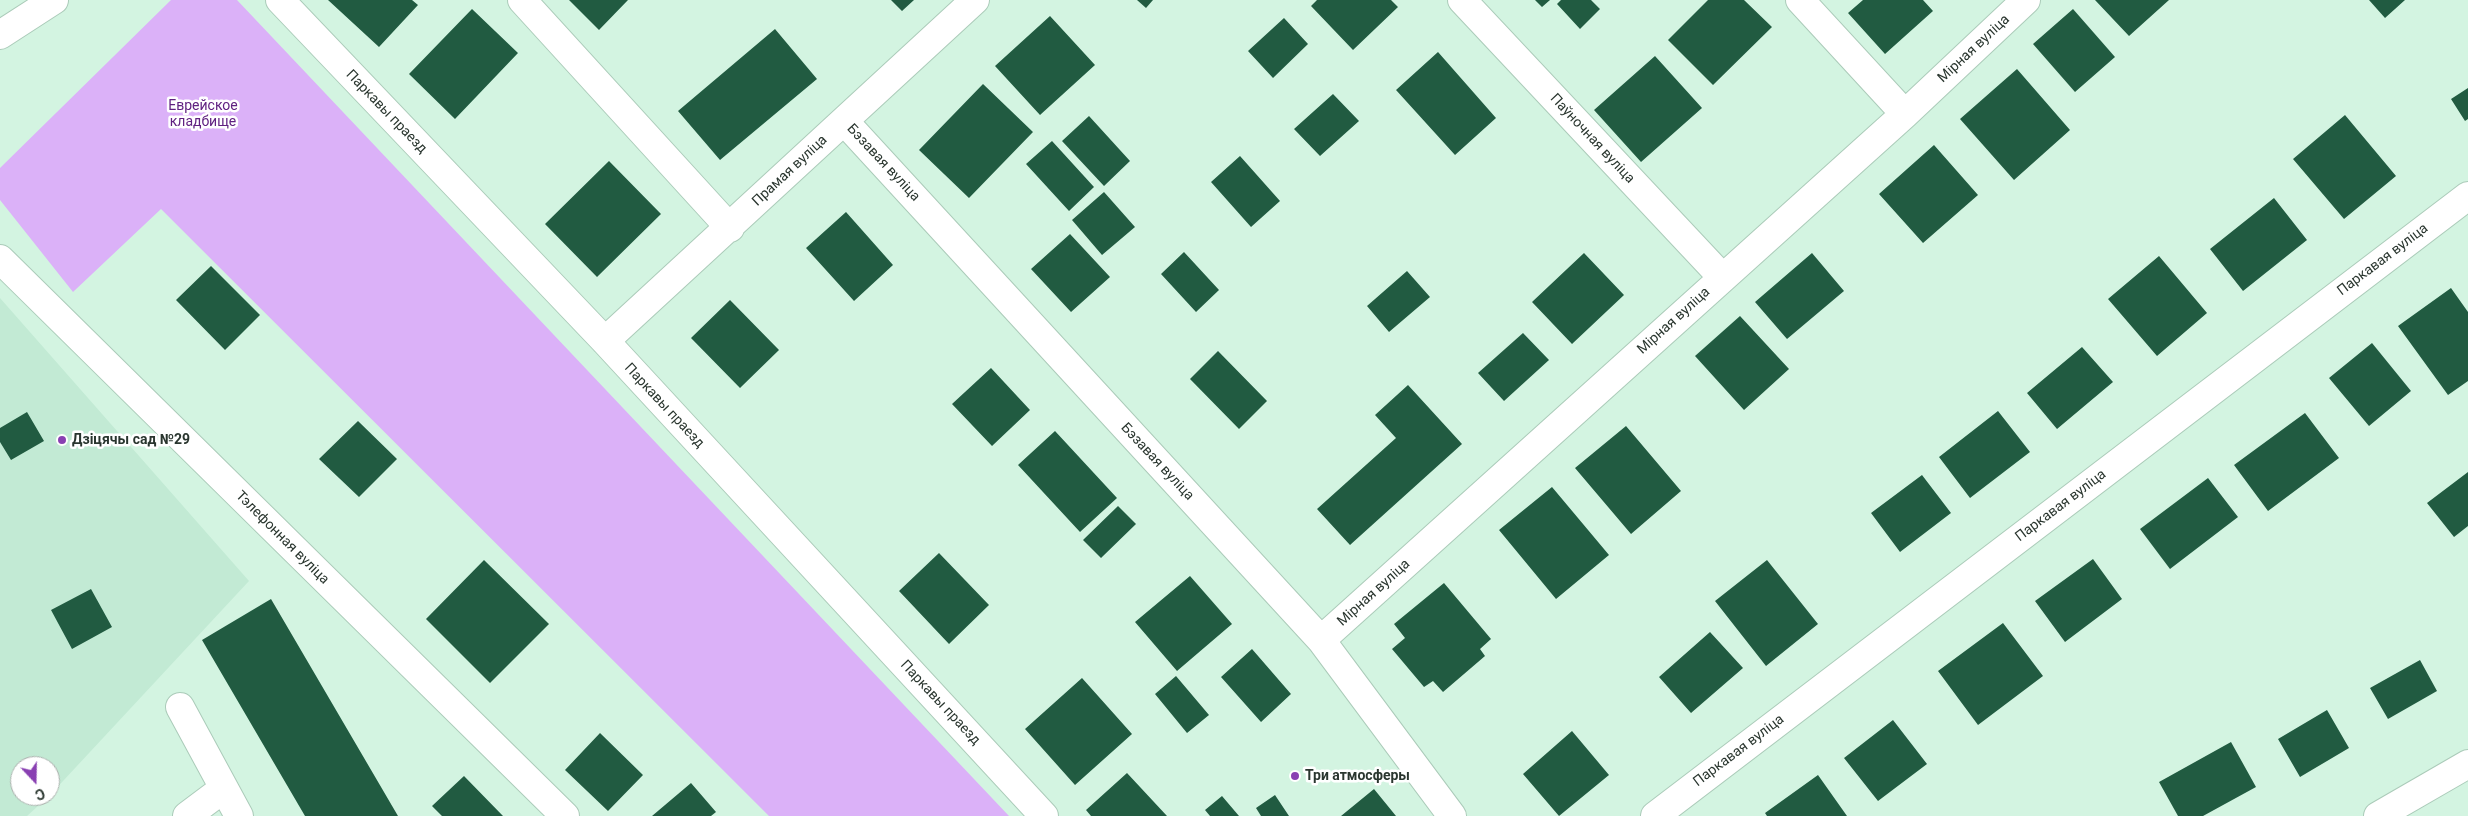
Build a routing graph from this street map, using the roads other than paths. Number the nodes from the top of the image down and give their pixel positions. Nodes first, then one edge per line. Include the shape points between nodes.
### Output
1 (54, 0) edge
2 (280, 0) edge
3 (522, 0) edge
4 (975, 0) edge
5 (1462, 0) edge
6 (1800, 0) edge
7 (2026, 0) edge
8 (0, 35) edge
9 (1905, 114) junction
10 (844, 121) junction
11 (2468, 196) edge
12 (730, 228) junction
13 (0, 259) edge
14 (1722, 277) junction
15 (605, 341) junction
16 (1321, 640) junction
17 (180, 708) dead end
18 (2468, 764) edge
19 (223, 789) junction
20 (186, 816) edge
21 (239, 816) edge
22 (565, 816) edge
23 (1044, 816) edge
24 (1452, 816) edge
25 (1655, 816) edge
26 (2378, 816) edge

1 - 8 street
2 - 15 street, Паркавы праезд
3 - 12 street
4 - 10 street, Прамая вуліца
5 - 14 street, Паўночная вуліца
6 - 9 street
7 - 9 street, Мірная вуліца
9 - 14 street, Мірная вуліца
10 - 12 street, Прамая вуліца
10 - 16 street, Бэзавая вуліца
11 - 25 street, Паркавая вуліца
12 - 15 street, Прамая вуліца
13 - 22 street, Тэлефонная вуліца
14 - 16 street, Мірная вуліца
15 - 23 street, Паркавы праезд
16 - 24 street, Бэзавая вуліца
17 - 19 street
18 - 26 street
19 - 20 street
19 - 21 street

